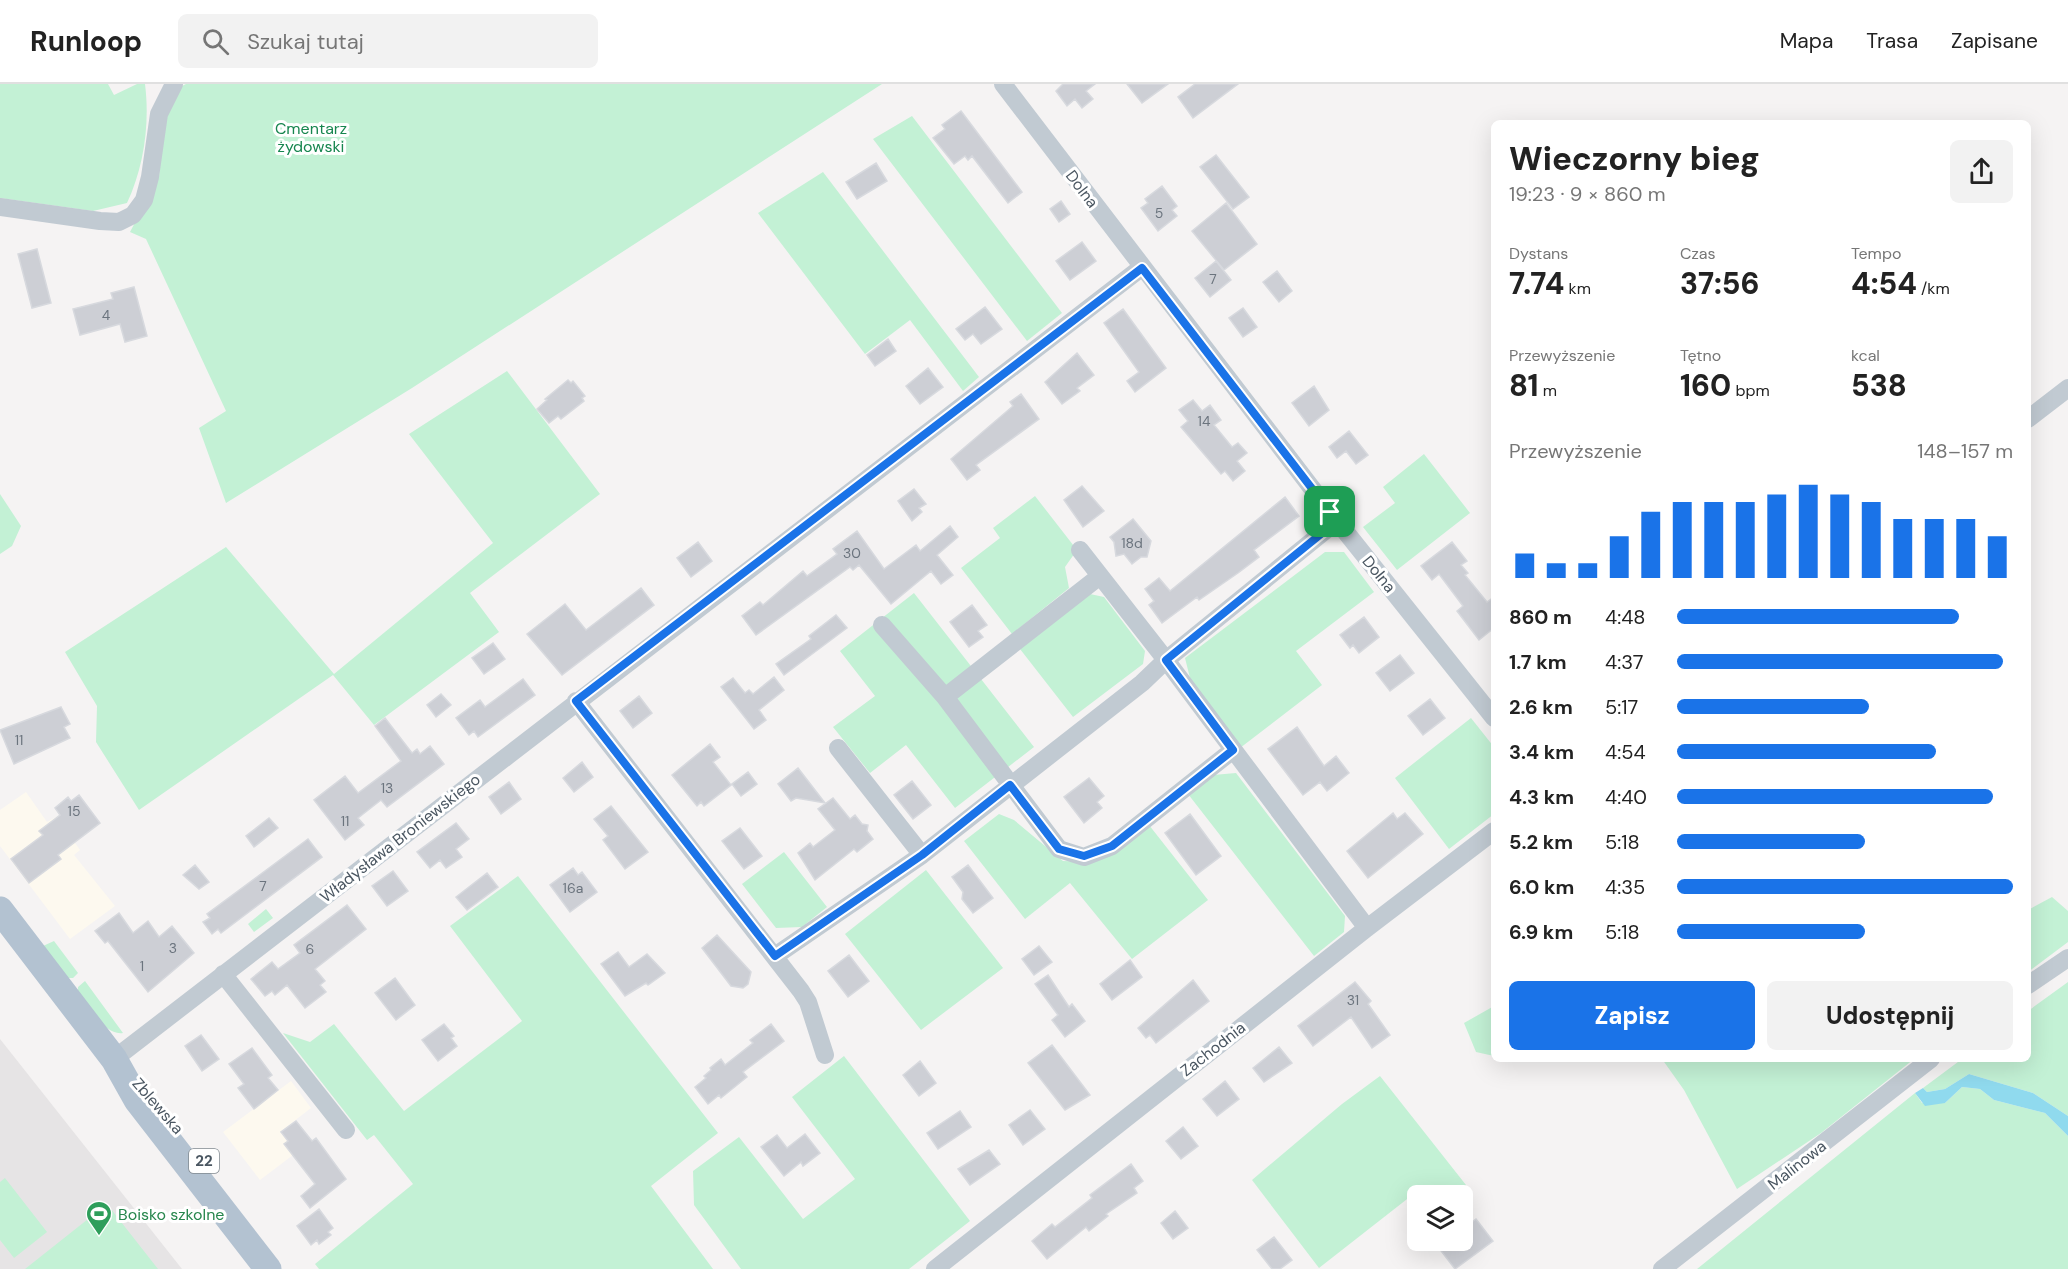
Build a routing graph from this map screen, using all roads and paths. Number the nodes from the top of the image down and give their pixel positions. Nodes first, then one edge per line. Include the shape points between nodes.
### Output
1 (174, 84) edge
2 (1003, 84) edge
3 (0, 207) edge
4 (1142, 268) junction
5 (2068, 388) edge
6 (2031, 417) edge
7 (1337, 521) junction
8 (1080, 549) dead end
9 (1100, 576) junction
10 (882, 625) dead end
11 (1166, 660) junction
12 (945, 697) junction
13 (576, 701) junction
14 (1491, 714) edge
15 (838, 748) dead end
16 (1233, 750) junction
17 (1010, 785) junction
18 (1491, 833) edge
19 (922, 855) junction
20 (0, 910) edge
21 (1367, 928) junction
22 (775, 956) junction
23 (2068, 958) edge
24 (223, 974) junction
25 (2031, 983) edge
26 (825, 1055) dead end
27 (114, 1059) junction
28 (1927, 1062) edge
29 (346, 1130) dead end
30 (268, 1269) edge
31 (287, 1269) edge
32 (935, 1269) edge
33 (1662, 1269) edge

1 - 3 street via 159,114 144,200 133,215 118,222 100,221
2 - 4 street, Dolna
4 - 7 street, Dolna
4 - 13 street, Władysława Broniewskiego
5 - 6 street
7 - 11 street
7 - 14 street, Dolna
8 - 9 street
9 - 11 street
9 - 12 street
10 - 12 street
11 - 16 street
11 - 17 street
12 - 17 street
13 - 22 street
13 - 24 street, Władysława Broniewskiego
15 - 19 street
16 - 17 street via 1112,846 1084,856 1059,849
16 - 21 street
17 - 19 street
18 - 21 street, Zachodnia
19 - 22 street
20 - 27 main road, Zblewska / 22
21 - 32 street, Zachodnia
22 - 26 street via 808,1002
23 - 25 street
24 - 27 street, Władysława Broniewskiego
24 - 29 street
27 - 30 main road, Zblewska / 22 via 137,1100
27 - 31 main road, Zblewska / 22 via 149,1090
28 - 33 street, Malinowa

